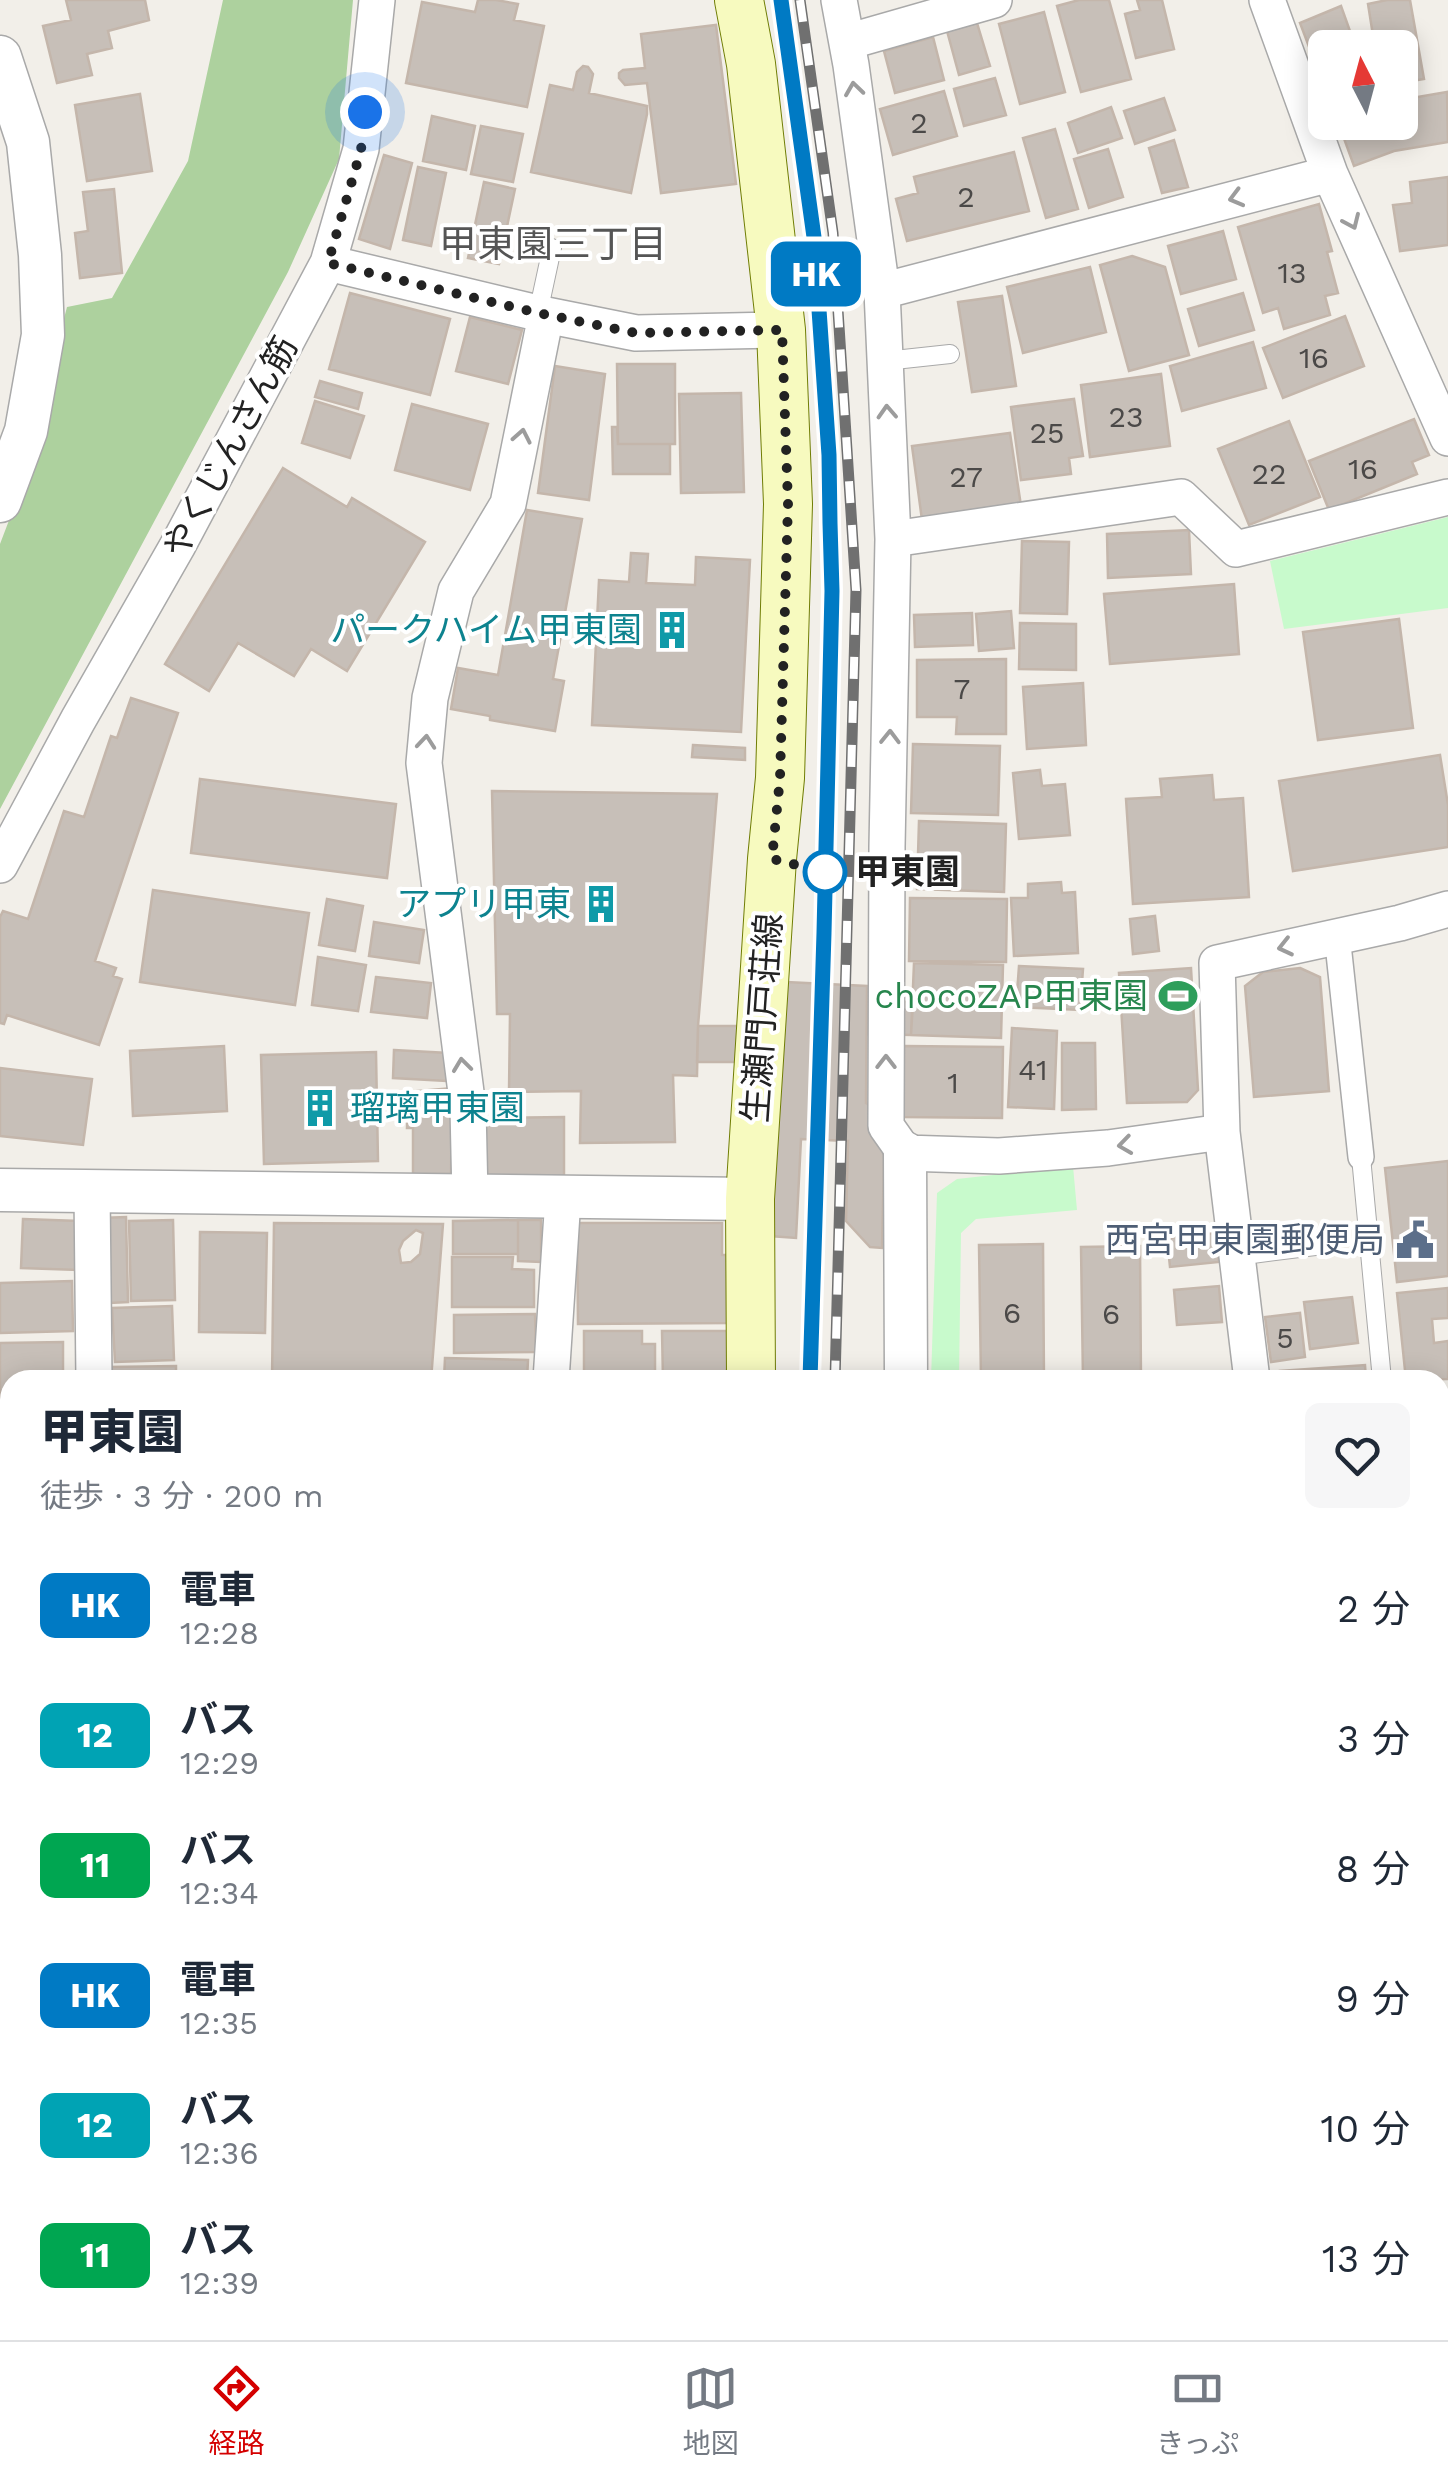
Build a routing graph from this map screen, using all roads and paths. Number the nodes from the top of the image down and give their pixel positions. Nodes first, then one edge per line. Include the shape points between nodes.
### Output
1 (377, 0) edge
2 (739, 0) edge
3 (839, 0) edge
4 (994, 0) edge
5 (1272, 1) edge
6 (847, 42) junction
7 (0, 57) edge
8 (1330, 174) junction
9 (552, 248) dead end
10 (328, 263) junction
11 (882, 290) junction
12 (542, 314) junction
13 (782, 330) junction
14 (950, 354) dead end
15 (885, 361) junction
16 (1448, 438) edge
17 (1448, 497) edge
18 (0, 501) edge
19 (893, 538) junction
20 (0, 866) edge
21 (1448, 910) edge
22 (1338, 936) junction
23 (1222, 1132) junction
24 (905, 1153) junction
25 (1361, 1157) joint
26 (0, 1190) edge
27 (92, 1190) junction
28 (470, 1197) junction
29 (563, 1198) junction
30 (750, 1199) junction
31 (1324, 1245) dead end
32 (1237, 1256) junction
33 (94, 1370) edge
34 (553, 1370) edge
35 (751, 1370) edge
36 (906, 1370) edge
37 (1251, 1370) edge
38 (1381, 1370) edge

1 - 10 street, やくじんさん筋 via 361,150
2 - 13 main road, 生瀬門戸荘線
3 - 6 street
4 - 6 street
5 - 8 street
11 -> 6 street
7 - 18 street via 28,142 43,336 26,430
8 -> 11 street
8 -> 16 street
9 - 12 lane
10 - 12 street
10 - 20 street, やくじんさん筋
11 - 15 street
12 - 13 street via 636,333
28 -> 12 street via 468,1108 425,744 456,591 508,504
13 - 30 main road, 生瀬門戸荘線 via 788,504 780,778
14 - 15 lane
19 -> 15 street
17 - 19 street via 1236,549 1181,497
24 -> 19 street via 886,1126
21 - 22 street
22 -> 23 street via 1217,962
22 - 25 street
23 -> 24 street via 999,1156
23 - 32 street
24 - 36 street
25 - 38 lane
26 - 27 street
27 - 28 street
27 - 33 street
28 - 29 street
29 - 30 street
29 - 34 street
30 - 35 main road, 生瀬門戸荘線
31 - 32 lane
32 - 37 street

